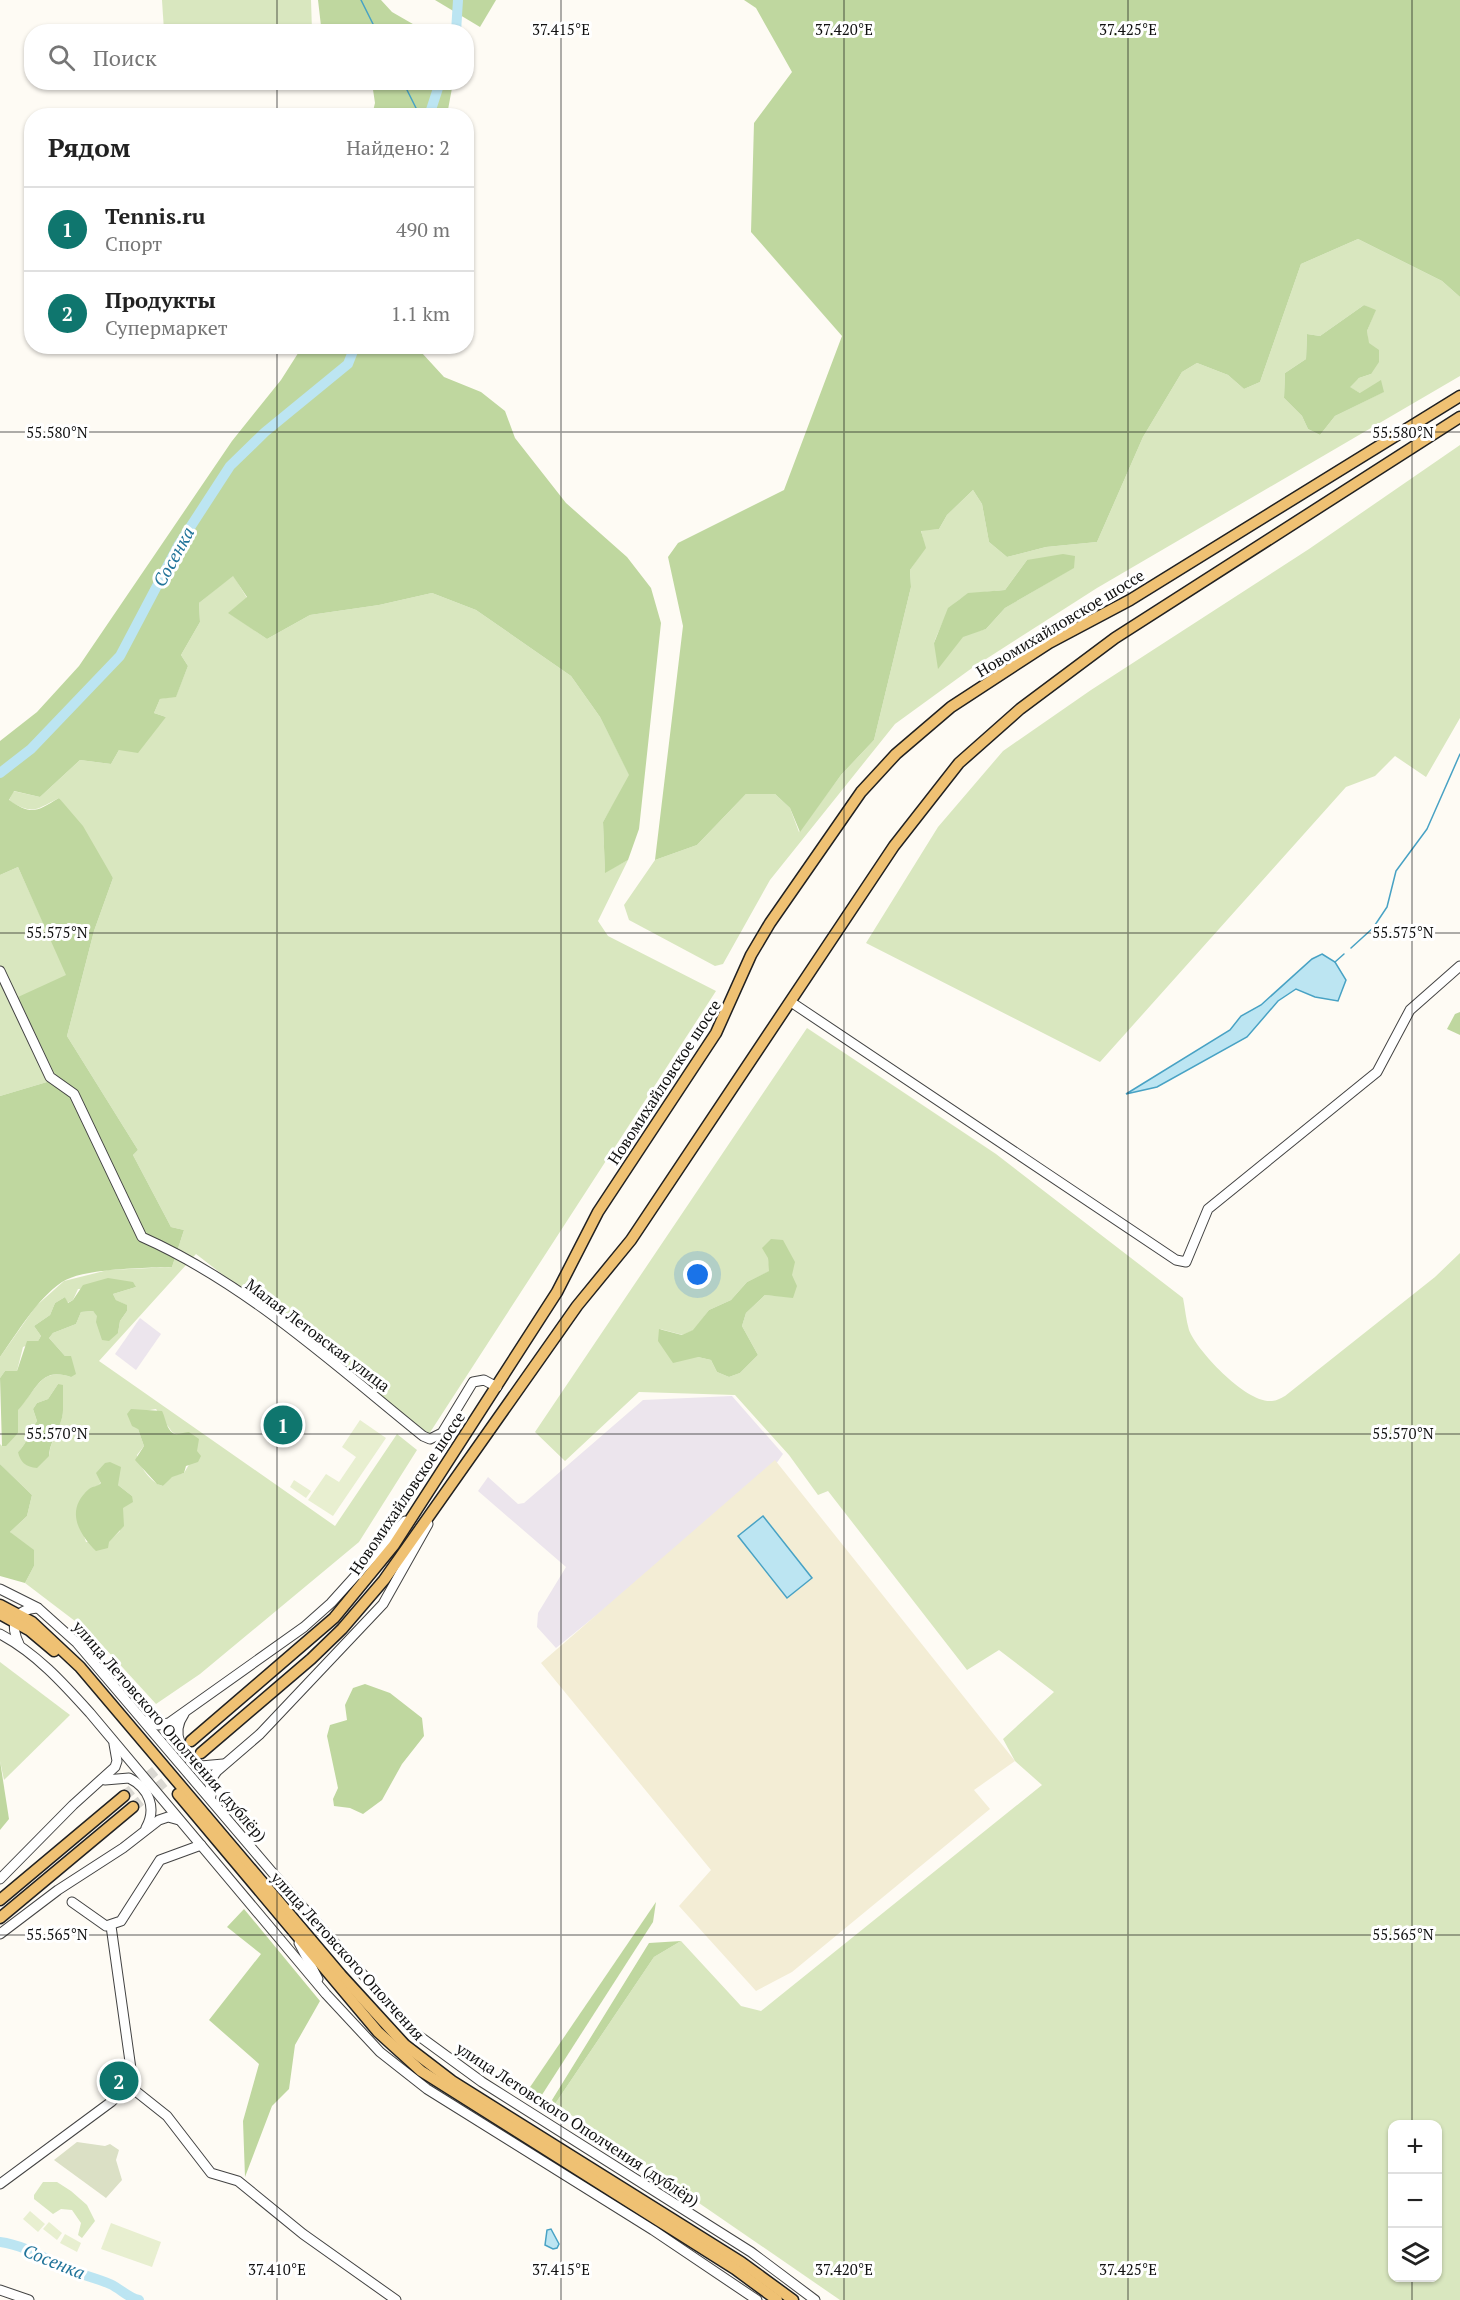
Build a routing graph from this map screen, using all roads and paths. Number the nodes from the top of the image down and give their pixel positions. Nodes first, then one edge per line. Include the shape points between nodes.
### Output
1 (1460, 396) edge
2 (1460, 417) edge
3 (1460, 966) edge
4 (0, 971) edge
5 (791, 1002) junction
6 (497, 1387) junction
7 (421, 1504) junction
8 (433, 1514) junction
9 (0, 1589) edge
10 (0, 1605) edge
11 (38, 1608) junction
12 (0, 1614) edge
13 (18, 1618) junction
14 (0, 1634) edge
15 (19, 1644) junction
16 (187, 1710) junction
17 (140, 1717) junction
18 (111, 1737) junction
19 (191, 1742) tunnel mouth
20 (201, 1753) tunnel mouth
21 (225, 1764) junction
22 (100, 1781) junction
23 (124, 1796) tunnel mouth
24 (212, 1800) junction
25 (133, 1807) tunnel mouth
26 (181, 1821) junction
27 (145, 1830) junction
28 (201, 1845) junction
29 (267, 1866) junction
30 (0, 1879) edge
31 (261, 1887) junction
32 (239, 1889) junction
33 (0, 1900) edge
34 (72, 1902) dead end
35 (0, 1918) edge
36 (111, 1926) junction
37 (293, 1930) junction
38 (0, 1934) edge
39 (326, 1994) junction
40 (128, 2085) junction
41 (0, 2184) edge
42 (0, 2290) edge
43 (29, 2300) edge
44 (396, 2300) edge
45 (757, 2300) edge
46 (777, 2300) edge
47 (793, 2300) edge
48 (815, 2300) edge

1 - 6 main road, Новомихайловское шоссе via 1130,600 1049,643 951,707 896,754 848,810 770,923 751,955 716,1034 598,1212 557,1292
2 - 5 main road, Новомихайловское шоссе via 1115,638 991,733 959,763 927,802
3 - 5 street via 1410,1010 1377,1072 1208,1209 1186,1263 1176,1260
4 - 6 street, Малая Летовская улица via 50,1077 74,1094 142,1237 260,1306 430,1439 442,1433 473,1382 484,1380
5 - 8 main road, Новомихайловское шоссе via 631,1240 577,1306
6 - 7 main road, Новомихайловское шоссе
7 - 16 street via 331,1603 304,1627
7 - 19 main road, Новомихайловское шоссе via 374,1573 334,1618
8 - 20 main road, Новомихайловское шоссе via 384,1581 342,1629
8 - 21 street via 383,1604 260,1734
9 - 11 street, улица Летовского Ополчения (дублёр)
10 - 13 main road, улица Летовского Ополчения
11 - 13 street via 28,1609
11 - 17 street, улица Летовского Ополчения (дублёр) via 77,1643
12 - 13 main road, улица Летовского Ополчения
13 - 15 street via 13,1631
13 - 31 main road, улица Летовского Ополчения via 43,1631 80,1667
14 - 15 street
15 - 18 street via 59,1680
16 - 17 street via 164,1725
16 - 21 street via 180,1720 177,1738 187,1754 201,1766
17 - 24 street, улица Летовского Ополчения (дублёр)
18 - 22 street via 117,1761
18 - 26 street
21 - 24 street via 210,1781
22 - 27 street via 121,1776 143,1788 151,1803
22 - 30 street
23 - 33 main road
24 - 29 street, улица Летовского Ополчения (дублёр)
25 - 35 main road
26 - 27 street via 163,1818
26 - 28 street
27 - 38 street
28 - 32 street
28 - 36 street via 160,1860 121,1921
29 - 31 street via 267,1878
29 - 48 street, улица Летовского Ополчения (дублёр) via 415,2033 482,2082 751,2252
31 - 32 street
31 - 37 main road, улица Летовского Ополчения
31 - 47 main road, улица Летовского Ополчения via 386,2026 428,2065 741,2262
32 - 39 street
34 - 36 street
36 - 40 street via 132,2072
37 - 39 street
37 - 46 main road, улица Летовского Ополчения via 378,2032 421,2071 735,2269
39 - 45 street via 373,2045 427,2089
40 - 41 street via 111,2102
40 - 44 street via 167,2116 211,2173 237,2180 303,2234
42 - 43 street

